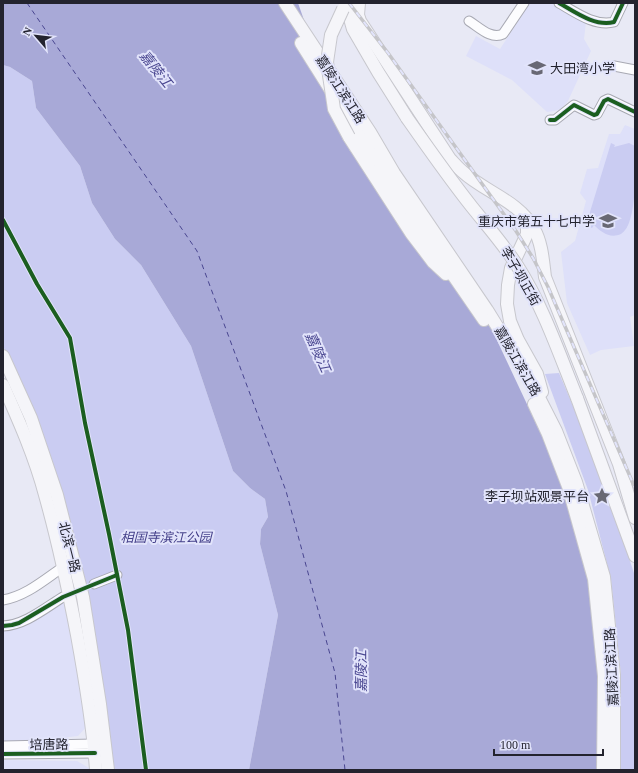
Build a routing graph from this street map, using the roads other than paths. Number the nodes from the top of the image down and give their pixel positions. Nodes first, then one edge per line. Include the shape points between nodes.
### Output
1 (276, 3) edge
2 (285, 3) edge
3 (359, 3) edge
4 (524, 3) edge
5 (559, 3) edge
6 (623, 3) edge
7 (347, 5) edge
8 (470, 21) dead end
9 (614, 66) dead end
10 (635, 70) edge
11 (635, 112) edge
12 (550, 120) dead end
13 (523, 214) junction
14 (462, 289) junction
15 (3, 356) edge
16 (3, 385) edge
17 (556, 431) junction
18 (635, 518) edge
19 (635, 556) edge
20 (63, 567) junction
21 (117, 575) dead end
22 (94, 584) dead end
23 (63, 597) dead end
24 (3, 600) edge
25 (3, 626) edge
26 (3, 746) edge
27 (94, 749) junction
28 (3, 754) edge
29 (96, 770) edge
30 (108, 770) edge
31 (603, 770) edge
32 (614, 770) edge

1 - 14 main road, 嘉陵江滨江路, bridge via 386,178
2 - 17 main road, 嘉陵江滨江路, bridge via 394,173 487,310 529,378
3 - 13 main road, 李子坝正街 via 360,21 450,158 462,172
4 - 8 street via 499,36 489,34
5 - 6 street via 591,20 606,24 614,22
7 - 14 main road, bridge via 331,35 327,62 334,109 411,234 433,262
7 - 19 main road, 李子坝正街, bridge via 353,29 408,118 438,163 519,268 577,398
9 - 10 street
11 - 12 street via 608,99 604,101 597,114 594,115 574,105 555,120
13 - 17 main road via 527,223 527,234 511,268 507,304 510,321 537,374
13 - 18 main road, 李子坝正街 via 535,230 541,247 545,277 619,464
14 - 31 main road, 嘉陵江滨江路 via 522,379 548,434 568,486 594,579 604,676
15 - 30 main road, 北滨一路 via 31,418 59,502 82,597
16 - 20 main road, 北滨一路 via 45,494
17 - 32 main road, 嘉陵江滨江路 via 576,482 604,577 614,675
20 - 24 street via 23,595
20 - 27 main road, 北滨一路 via 84,673
21 - 22 street
23 - 25 street via 25,620
26 - 27 street, 培唐路
27 - 28 street, 培唐路
27 - 29 main road, 北滨一路

